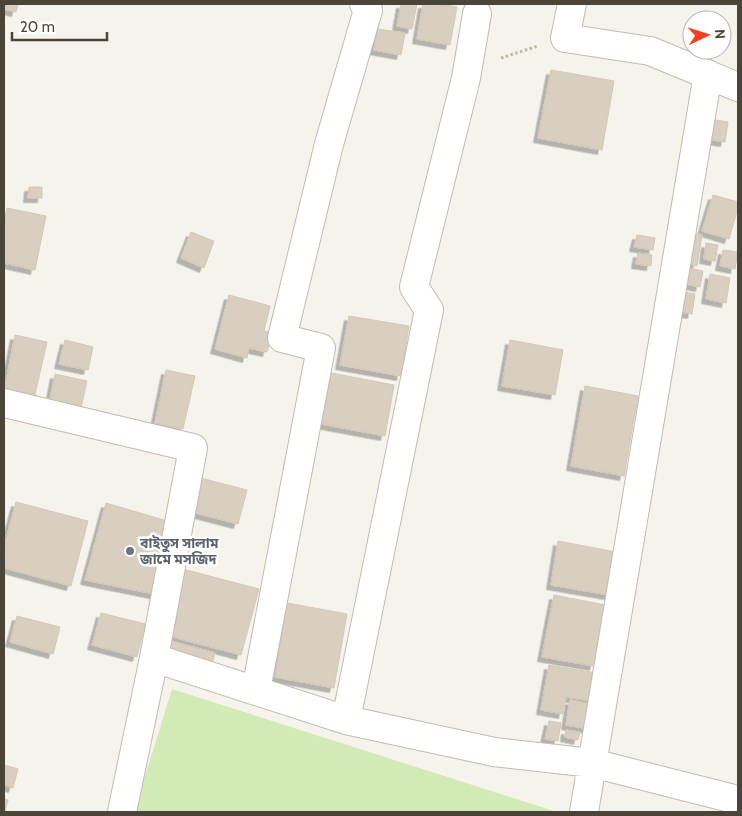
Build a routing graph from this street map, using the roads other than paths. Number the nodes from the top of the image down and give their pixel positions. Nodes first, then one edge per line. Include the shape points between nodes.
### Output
1 (364, 4) edge
2 (572, 4) edge
3 (477, 14) dead end
4 (708, 74) junction
5 (738, 87) edge
6 (4, 403) edge
7 (154, 658) junction
8 (256, 690) junction
9 (346, 720) junction
10 (592, 763) junction
11 (738, 800) edge
12 (122, 812) edge
13 (584, 812) edge

1 - 8 street via 368,10 329,144 282,338 321,348
2 - 4 street via 565,38 650,51
3 - 9 street via 466,78 414,287 429,310
4 - 5 street
4 - 10 street
6 - 7 street via 193,448
7 - 8 street
7 - 12 street
8 - 9 street
9 - 10 street via 494,752
10 - 11 street
10 - 13 street

